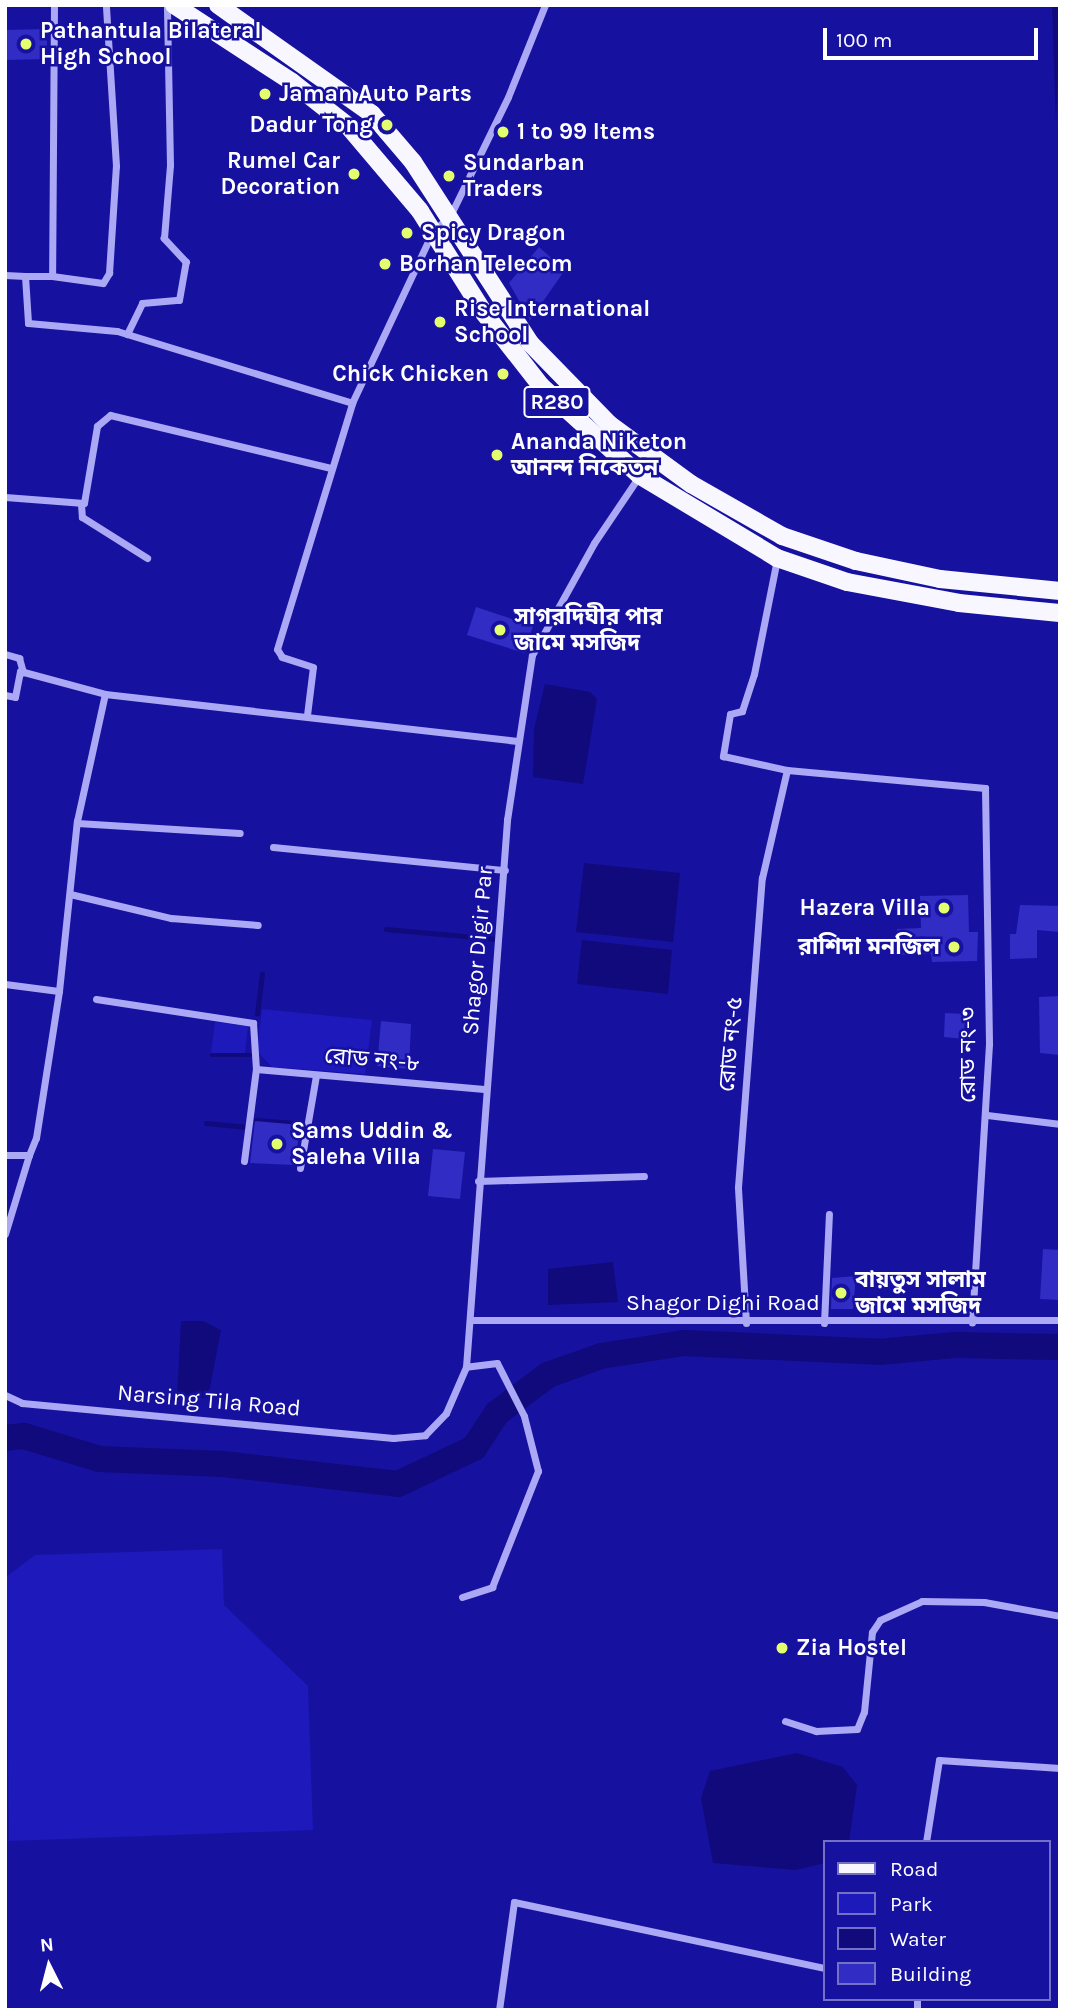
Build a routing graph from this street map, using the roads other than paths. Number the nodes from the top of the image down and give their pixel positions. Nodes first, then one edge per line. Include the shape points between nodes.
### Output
1 (54, 5) edge
2 (106, 5) edge
3 (167, 5) edge
4 (174, 5) edge
5 (218, 5) edge
6 (545, 5) edge
7 (450, 216) junction
8 (433, 231) junction
9 (5, 275) edge
10 (25, 276) junction
11 (52, 276) junction
12 (127, 334) junction
13 (352, 403) junction
14 (653, 456) junction
15 (331, 468) junction
16 (639, 475) junction
17 (5, 497) edge
18 (81, 503) junction
19 (146, 558) dead end
20 (777, 558) junction
21 (1060, 591) edge
22 (1060, 613) edge
23 (5, 654) edge
24 (23, 672) junction
25 (105, 694) junction
26 (5, 695) edge
27 (307, 715) junction
28 (517, 741) junction
29 (787, 769) junction
30 (77, 823) junction
31 (240, 833) dead end
32 (273, 847) dead end
33 (505, 870) junction
34 (70, 894) junction
35 (258, 925) dead end
36 (5, 984) edge
37 (59, 990) junction
38 (96, 999) dead end
39 (256, 1069) junction
40 (316, 1075) junction
41 (484, 1089) junction
42 (987, 1115) junction
43 (1060, 1124) edge
44 (5, 1155) edge
45 (29, 1155) junction
46 (244, 1161) dead end
47 (300, 1168) dead end
48 (644, 1176) dead end
49 (478, 1181) junction
50 (829, 1214) dead end
51 (5, 1234) edge
52 (470, 1320) junction
53 (1060, 1320) edge
54 (972, 1322) junction
55 (746, 1323) junction
56 (824, 1323) junction
57 (466, 1367) junction
58 (5, 1395) edge
59 (410, 1437) joint
60 (462, 1597) dead end
61 (1060, 1616) edge
62 (785, 1721) dead end
63 (1060, 1768) edge
64 (926, 1840) edge
65 (824, 1968) edge
66 (499, 2010) edge

1 - 11 street
2 - 11 street via 117,166 109,273 103,283
3 - 12 street via 170,165 164,238 186,262 179,300 142,303
4 - 8 main road, R280 via 292,82 348,126
5 - 7 main road, R280 via 372,114
6 - 7 street via 508,97
7 - 8 street
7 - 14 main road, R280 via 500,304 530,344 609,424
8 - 13 street
8 - 16 main road, R280 via 484,313 541,386
9 - 10 street
10 - 11 street
10 - 12 street via 28,323
12 - 13 street
13 - 15 street
14 - 16 street, Shagor Digir Par
14 - 21 main road, R280 via 782,536 856,561 940,579
15 - 18 street via 110,415 97,426 87,498
15 - 27 street via 278,649 282,657 313,667
16 - 20 main road, R280
16 - 28 street, Shagor Digir Par via 532,655
17 - 18 street
18 - 19 street via 82,517
20 - 22 main road, R280 via 847,582 960,603
20 - 29 street via 754,674 742,711 730,714 722,753 726,758
23 - 24 street via 19,658
24 - 25 street
24 - 26 street via 15,697
25 - 27 street
25 - 30 street
27 - 28 street
28 - 33 street, Shagor Digir Par
29 - 42 street, রোড নং-৩ via 985,788
29 - 55 street, রোড নং-৫ via 762,878 738,1187
30 - 31 street
30 - 34 street
32 - 33 street
33 - 41 street, Shagor Digir Par
34 - 35 street via 171,918
34 - 37 street
36 - 37 street
37 - 45 street via 44,1104
38 - 39 street via 253,1023
39 - 40 street, রোড নং-৮
39 - 46 street
40 - 41 street, রোড নং-৮
40 - 47 street
41 - 49 street, Shagor Digir Par
42 - 43 street
42 - 54 street, রোড নং-৩
44 - 45 street
45 - 51 street
48 - 49 street
49 - 52 street, Shagor Digir Par
50 - 56 street
52 - 55 street, Shagor Dighi Road
52 - 57 street, Shagor Digir Par
53 - 54 street, Shagor Dighi Road
54 - 56 street, Shagor Dighi Road
55 - 56 street, Shagor Dighi Road
57 - 59 street, Shagor Digir Par via 454,1400 436,1426
57 - 60 street via 497,1363 524,1416 538,1471 492,1587
58 - 59 street, Narsing Tila Road via 22,1403
61 - 62 street via 984,1602 922,1601 880,1620 872,1632 864,1712 857,1729 816,1731
63 - 64 street via 939,1760
65 - 66 street via 514,1902

